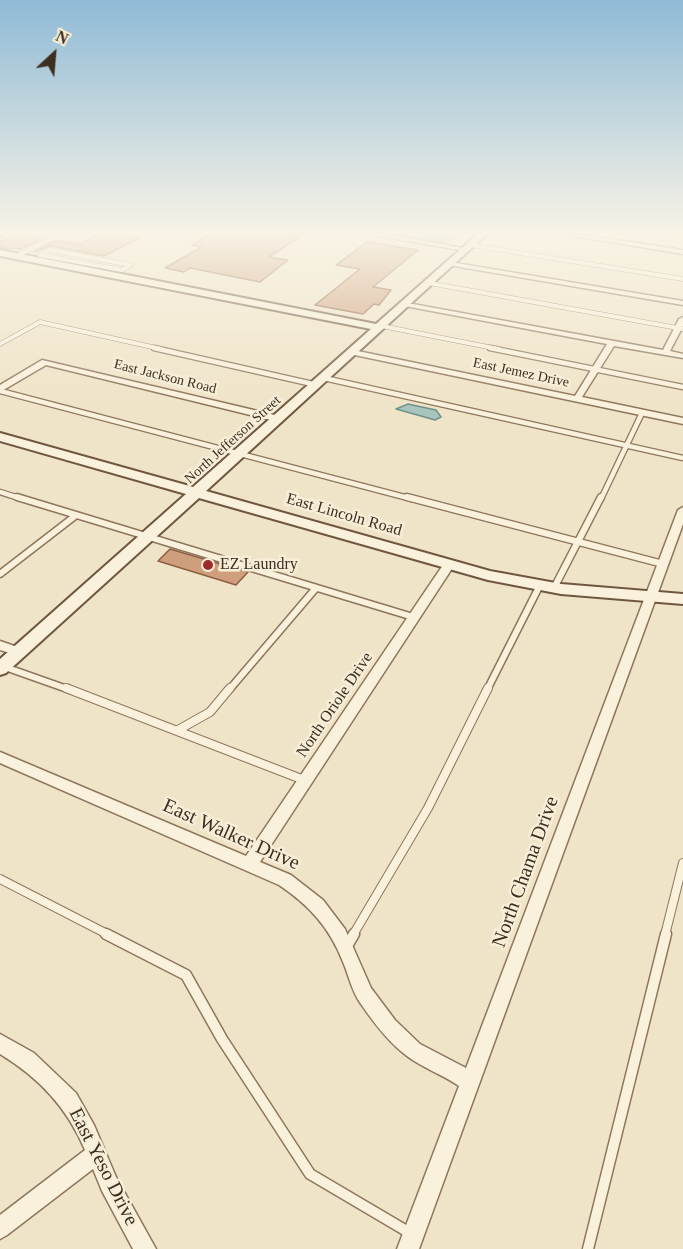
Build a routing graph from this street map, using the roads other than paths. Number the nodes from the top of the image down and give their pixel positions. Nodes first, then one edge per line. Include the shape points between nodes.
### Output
1 (203, 290) edge
2 (421, 290) edge
3 (469, 290) edge
4 (607, 290) edge
5 (683, 303) edge
6 (405, 304) junction
7 (683, 319) edge
8 (380, 327) junction
9 (681, 329) edge
10 (612, 343) junction
11 (0, 344) edge
12 (353, 352) junction
13 (665, 353) junction
14 (683, 356) edge
15 (595, 369) junction
16 (320, 381) junction
17 (683, 387) edge
18 (0, 390) edge
19 (577, 399) junction
20 (642, 413) junction
21 (279, 419) junction
22 (683, 421) edge
23 (0, 437) edge
24 (628, 446) junction
25 (241, 453) junction
26 (683, 458) edge
27 (0, 492) edge
28 (197, 493) junction
29 (683, 510) edge
30 (75, 516) junction
31 (148, 536) junction
32 (577, 541) junction
33 (449, 564) junction
34 (663, 564) junction
35 (0, 574) edge
36 (547, 587) junction
37 (316, 588) junction
38 (650, 598) junction
39 (683, 599) edge
40 (413, 617) junction
41 (0, 645) edge
42 (19, 652) junction
43 (2, 668) edge
44 (178, 730) junction
45 (0, 757) edge
46 (304, 780) junction
47 (683, 863) edge
48 (249, 865) junction
49 (0, 879) edge
50 (346, 946) junction
51 (0, 1043) edge
52 (471, 1082) junction
53 (96, 1154) junction
54 (0, 1228) edge
55 (411, 1242) edge
56 (146, 1249) edge
57 (588, 1249) edge

1 - 8 street
2 - 6 street, North Jefferson Street
3 - 9 lane
4 - 5 street
6 - 8 street, North Jefferson Street
6 - 10 street
7 - 9 street
8 - 12 street, North Jefferson Street
8 - 15 lane
9 - 13 street
10 - 13 street
10 - 15 street
11 - 16 lane via 40,322
12 - 16 street, North Jefferson Street
12 - 19 street, East Jemez Drive
13 - 14 street
15 - 17 lane
15 - 19 street
16 - 21 street, North Jefferson Street
16 - 24 lane
18 - 21 street, East Jackson Road via 45,362
18 - 25 lane
19 - 20 street, East Jemez Drive
20 - 22 street, East Jemez Drive
20 - 24 lane via 626,442
21 - 25 street, North Jefferson Street
23 - 28 street, East Lincoln Road
24 - 26 lane
24 - 32 lane
25 - 28 street, North Jefferson Street
25 - 32 lane
27 - 30 lane
28 - 31 street, North Jefferson Street
28 - 33 street, East Lincoln Road
29 - 34 street, North Chama Drive
30 - 31 lane
30 - 35 lane
31 - 37 lane
31 - 42 street, North Jefferson Street
32 - 34 lane
32 - 36 lane
33 - 36 street, East Lincoln Road
33 - 40 street, North Oriole Drive
34 - 38 street, North Chama Drive
36 - 38 street, East Lincoln Road
36 - 50 lane via 428,808
37 - 40 lane
37 - 44 lane via 210,712
38 - 39 street, East Lincoln Road
38 - 52 street, North Chama Drive
40 - 46 street, North Oriole Drive
41 - 42 street
42 - 43 street, North Jefferson Street
43 - 44 lane
44 - 46 lane
45 - 48 street, East Walker Drive
46 - 48 street, North Oriole Drive
47 - 57 lane
48 - 50 street, East Walker Drive via 285,880 318,903
49 - 55 lane via 186,975 222,1039 310,1173
50 - 52 street, East Walker Drive via 365,996 390,1025 412,1048
51 - 53 street, East Yeso Drive via 27,1059 69,1100
52 - 55 street, North Chama Drive
53 - 54 street
53 - 56 street, East Yeso Drive

